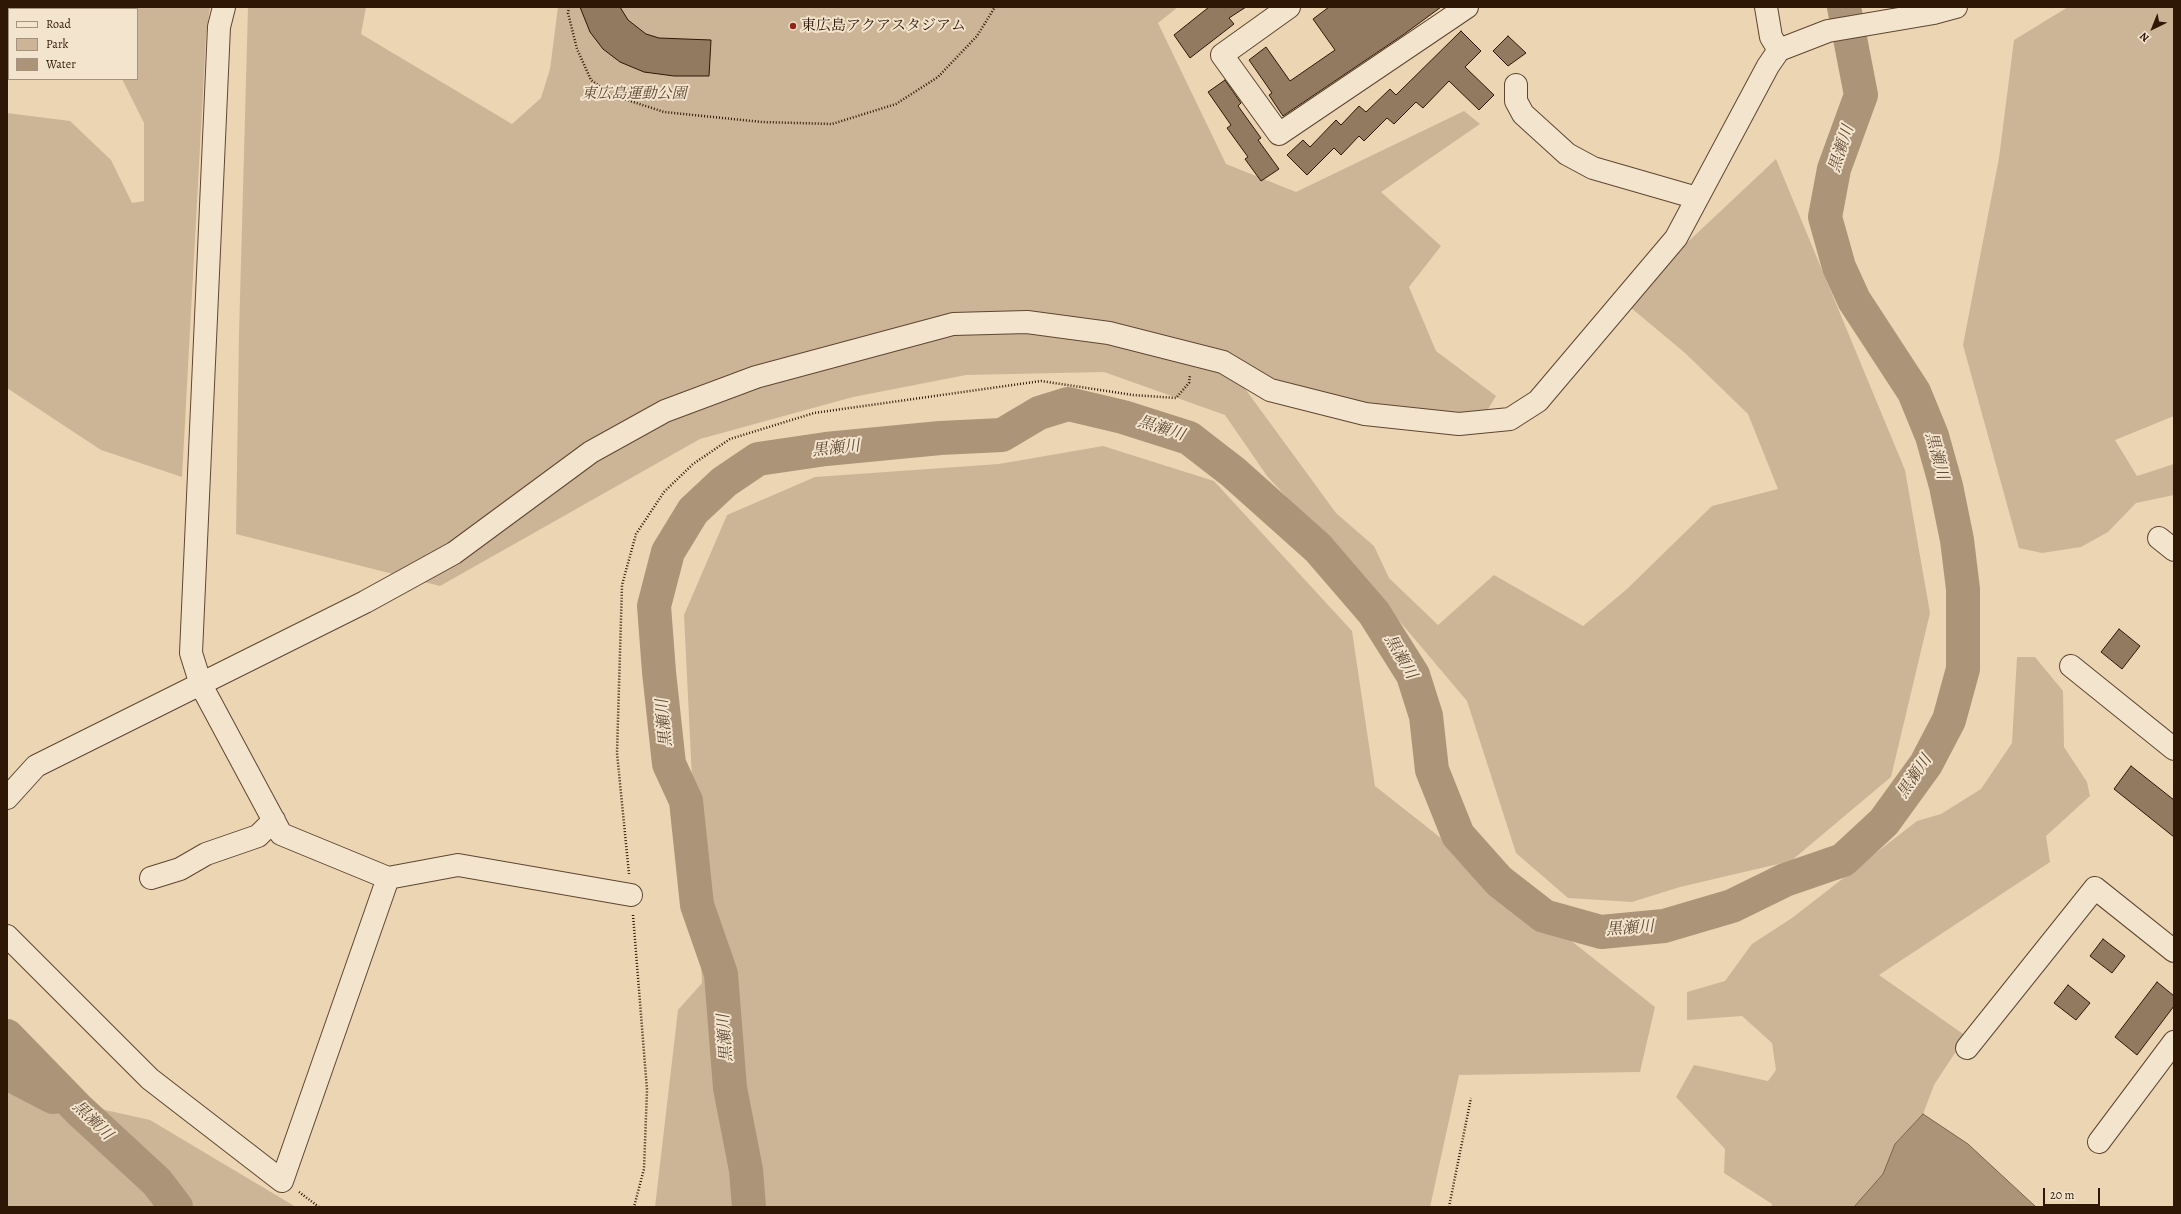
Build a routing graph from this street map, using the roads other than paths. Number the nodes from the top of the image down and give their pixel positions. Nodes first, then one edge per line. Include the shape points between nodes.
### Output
1 (224, 7) edge
2 (1289, 7) edge
3 (1467, 7) edge
4 (1766, 7) edge
5 (1946, 9) edge
6 (1785, 48) junction
7 (1516, 85) dead end
8 (1697, 198) junction
9 (2071, 666) dead end
10 (201, 685) junction
11 (2174, 749) edge
12 (7, 798) edge
13 (274, 820) junction
14 (151, 878) dead end
15 (388, 878) junction
16 (631, 895) road end
17 (7, 936) edge
18 (2174, 951) edge
19 (2174, 1042) edge
20 (1967, 1048) dead end
21 (2099, 1142) dead end

1 - 10 street via 219,26 191,653
2 - 3 street via 1222,55 1279,134
4 - 6 street via 1771,37
5 - 6 street via 1828,31
6 - 8 street via 1768,66
7 - 8 street via 1516,101 1523,114 1567,154 1593,168
8 - 10 street via 1676,238 1601,327 1538,401 1510,419 1459,424 1365,414 1270,390 1223,362 1110,333 1027,322 952,324 756,377 665,411 591,452 454,553 366,602
9 - 11 street
10 - 12 street via 36,766
10 - 13 street
13 - 14 street via 258,836 206,854 180,869
13 - 15 street via 281,834
15 - 16 street via 458,866
15 - 17 street via 282,1181 150,1079
18 - 20 street via 2096,888
19 - 21 street

